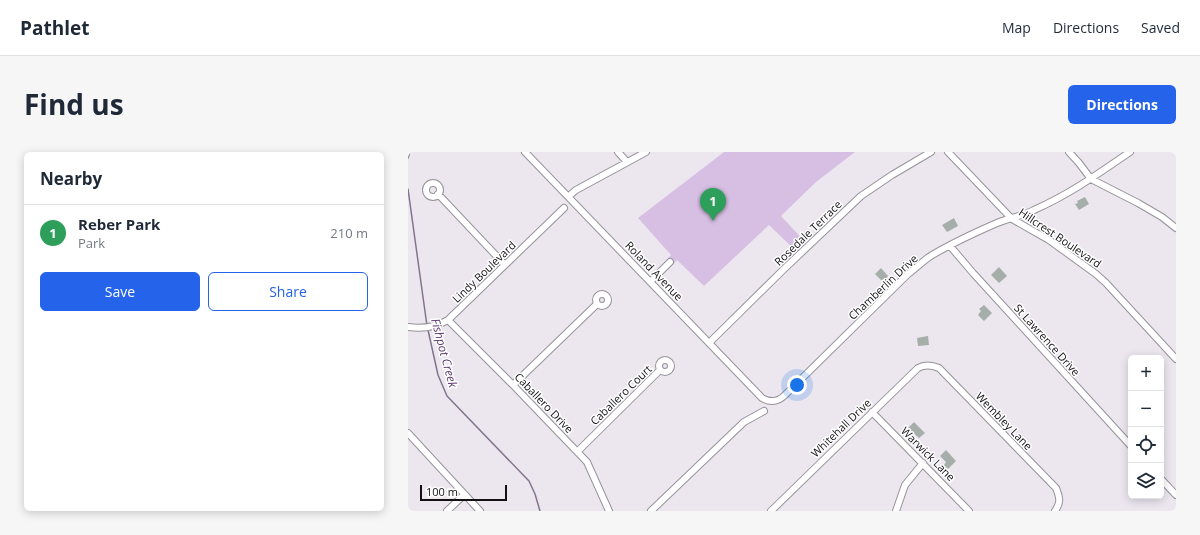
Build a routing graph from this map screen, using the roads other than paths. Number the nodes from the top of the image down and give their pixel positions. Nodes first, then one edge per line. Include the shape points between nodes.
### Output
1 (525, 152) edge
2 (618, 152) edge
3 (646, 152) edge
4 (931, 152) edge
5 (948, 152) edge
6 (1069, 152) edge
7 (1130, 152) edge
8 (627, 162) junction
9 (1092, 179) junction
10 (438, 194) dead end
11 (569, 196) junction
12 (564, 208) dead end
13 (1012, 219) junction
14 (1176, 228) edge
15 (950, 246) junction
16 (670, 262) dead end
17 (505, 265) junction
18 (651, 281) junction
19 (597, 304) dead end
20 (448, 320) junction
21 (410, 328) edge
22 (408, 334) edge
23 (710, 342) junction
24 (1176, 359) edge
25 (929, 365) joint
26 (660, 370) dead end
27 (513, 385) junction
28 (770, 402) joint
29 (764, 412) dead end
30 (872, 412) junction
31 (408, 433) edge
32 (1128, 443) edge
33 (578, 451) junction
34 (922, 463) junction
35 (1164, 482) edge
36 (464, 495) junction
37 (1176, 495) edge
38 (447, 511) edge
39 (480, 511) edge
40 (609, 511) edge
41 (651, 511) edge
42 (771, 511) edge
43 (896, 511) edge
44 (969, 511) edge
45 (1055, 511) edge

1 - 11 street, Roland Avenue
2 - 8 street
3 - 8 street
4 - 23 street, Rosedale Terrace via 861,196
5 - 13 street, Hillcrest Boulevard
6 - 9 street
7 - 9 street, Chamberlin Drive
8 - 11 street
9 - 13 street, Chamberlin Drive via 1056,200
9 - 14 street via 1138,203
10 - 17 street
11 - 18 street, Roland Avenue
12 - 17 street, Lindy Boulevard
13 - 15 street, Chamberlin Drive via 999,222
13 - 24 street, Hillcrest Boulevard via 1049,240 1106,282
15 - 28 street, Chamberlin Drive via 908,274 786,395
15 - 32 street, St Lawrence Drive
16 - 18 street
17 - 20 street, Lindy Boulevard
18 - 23 street, Roland Avenue
19 - 27 street
20 - 21 street, Lindy Boulevard via 442,324
20 - 27 street, Caballero Drive
21 - 22 street
23 - 28 street, Roland Avenue via 762,398
25 - 30 street, Whitehall Drive via 918,368
25 - 45 street, Wembley Lane via 939,368 1056,488 1060,501
26 - 33 street, Caballero Court
27 - 33 street, Caballero Drive
29 - 41 street via 744,422
30 - 34 street, Warwick Lane
30 - 42 street, Whitehall Drive
31 - 36 street
33 - 40 street, Caballero Drive via 592,470
34 - 43 street via 905,485
34 - 44 street, Warwick Lane
35 - 37 street
36 - 38 street
36 - 39 street

